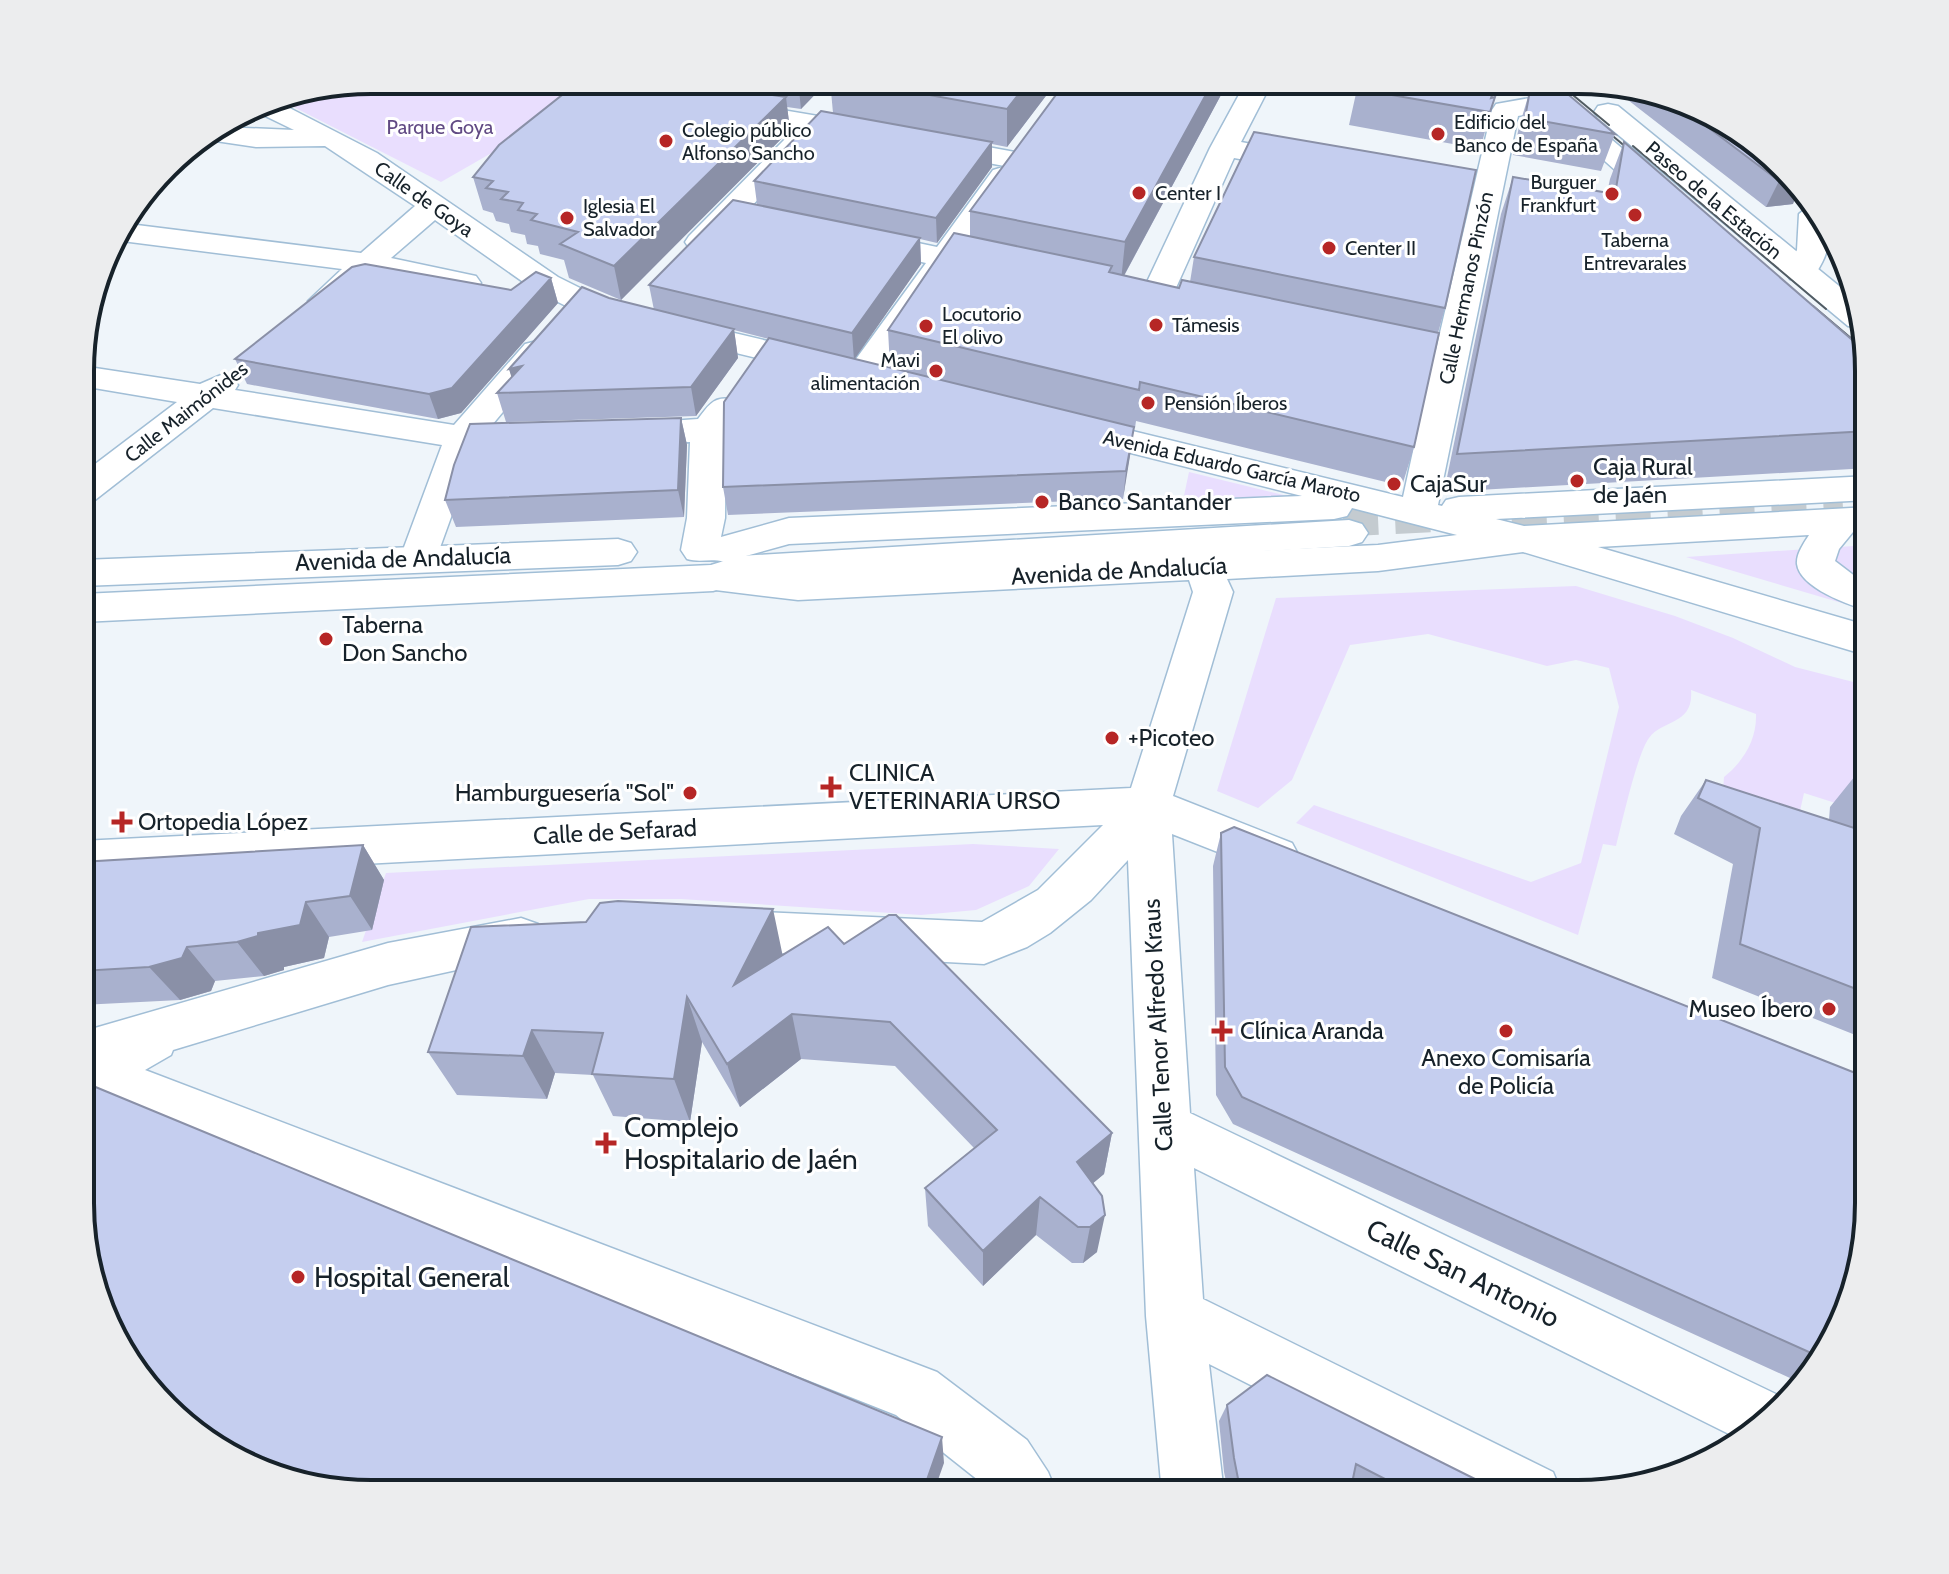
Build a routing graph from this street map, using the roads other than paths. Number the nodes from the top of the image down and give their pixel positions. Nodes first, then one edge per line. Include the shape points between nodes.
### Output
1 (578, 94) edge
2 (638, 94) edge
3 (1252, 95) edge
4 (1544, 95) edge
5 (1587, 95) edge
6 (661, 99) edge
7 (1552, 102) junction
8 (706, 106) edge
9 (562, 109) edge
10 (277, 111) edge
11 (819, 112) junction
12 (226, 136) edge
13 (332, 138) junction
14 (1224, 148) junction
15 (1332, 166) edge
16 (434, 205) junction
17 (729, 212) junction
18 (1684, 217) edge
19 (760, 219) edge
20 (1813, 226) edge
21 (131, 234) edge
22 (838, 235) edge
23 (947, 257) junction
24 (371, 263) junction
25 (678, 265) edge
26 (1021, 272) edge
27 (1801, 272) junction
28 (465, 283) edge
29 (581, 301) junction
30 (1186, 306) edge
31 (1848, 310) edge
32 (302, 320) edge
33 (1342, 339) edge
34 (764, 350) junction
35 (1451, 363) junction
36 (244, 367) edge
37 (94, 378) edge
38 (210, 395) junction
39 (1050, 422) edge
40 (708, 430) junction
41 (462, 437) junction
42 (1181, 455) junction
43 (94, 483) edge
44 (1855, 489) edge
45 (1418, 511) junction
46 (1158, 514) junction
47 (1855, 520) edge
48 (1855, 521) edge
49 (1346, 526) tunnel mouth
50 (1524, 539) junction
51 (419, 558) junction
52 (712, 559) junction
53 (1203, 567) junction
54 (94, 572) edge
55 (1855, 592) edge
56 (94, 607) edge
57 (1855, 637) edge
58 (1148, 805) junction
59 (95, 859) edge
60 (1309, 869) edge
61 (667, 928) edge
62 (560, 934) edge
63 (169, 1030) junction
64 (95, 1051) edge
65 (1163, 1126) junction
66 (1175, 1316) junction
67 (1755, 1415) edge
68 (1017, 1480) edge
69 (1192, 1480) edge
70 (1503, 1480) edge

1 - 9 street
2 - 6 street
3 - 14 street
4 - 7 street, Paseo de la Estación
5 - 27 street, Paseo de la Estación
7 - 18 street, Paseo de la Estación
7 - 35 street, Calle Hermanos Pinzón via 1506,110 1470,190
8 - 11 street
10 - 13 street, Calle de Goya
11 - 17 street via 809,131
11 - 23 street via 898,138 1023,149
12 - 13 street
13 - 16 street, Calle de Goya
14 - 15 street
14 - 30 street via 1140,296
16 - 24 street
16 - 29 street, Calle de Goya via 547,284
17 - 19 street
17 - 25 street
20 - 27 street via 1812,250
21 - 24 street
22 - 23 street
23 - 26 street
23 - 34 street via 873,359 881,378
24 - 28 street
24 - 32 street
27 - 31 street, Paseo de la Estación
29 - 34 street via 637,306
29 - 41 street
33 - 35 street
34 - 40 street
35 - 45 street, Calle Hermanos Pinzón
36 - 38 street, Calle Maimónides
37 - 38 street
38 - 41 street
38 - 43 street, Calle Maimónides
39 - 42 street, Avenida Eduardo García Maroto
40 - 41 street
40 - 52 street via 706,518
41 - 51 street
42 - 45 street, Avenida Eduardo García Maroto
42 - 46 street
44 - 45 street, Avenida Eduardo García Maroto
45 - 46 street, Avenida de Andalucía via 1317,506
45 - 50 street, Avenida Eduardo García Maroto
46 - 52 street, Avenida de Andalucía via 789,531
47 - 50 street, Avenida Eduardo García Maroto
48 - 55 street via 1821,544 1816,557 1816,566
49 - 52 street, Avenida de Andalucía via 740,569
50 - 53 street, Avenida de Andalucía via 1378,558
50 - 57 street
51 - 52 street, Avenida de Andalucía
51 - 54 street, Avenida de Andalucía
52 - 53 street, Avenida de Andalucía via 798,586
52 - 56 street, Avenida de Andalucía
53 - 58 street, Calle Tenor Alfredo Kraus via 1213,592
58 - 59 street, Calle de Sefarad
58 - 60 street
58 - 61 street via 1065,897 1016,933 984,943
58 - 65 street, Calle Tenor Alfredo Kraus
62 - 63 street via 388,964
63 - 64 street
63 - 68 street via 122,1057 111,1075 121,1085 916,1393 1005,1462
65 - 66 street, Calle Tenor Alfredo Kraus
65 - 67 street, Calle San Antonio
66 - 69 street, Calle Tenor Alfredo Kraus
66 - 70 street

